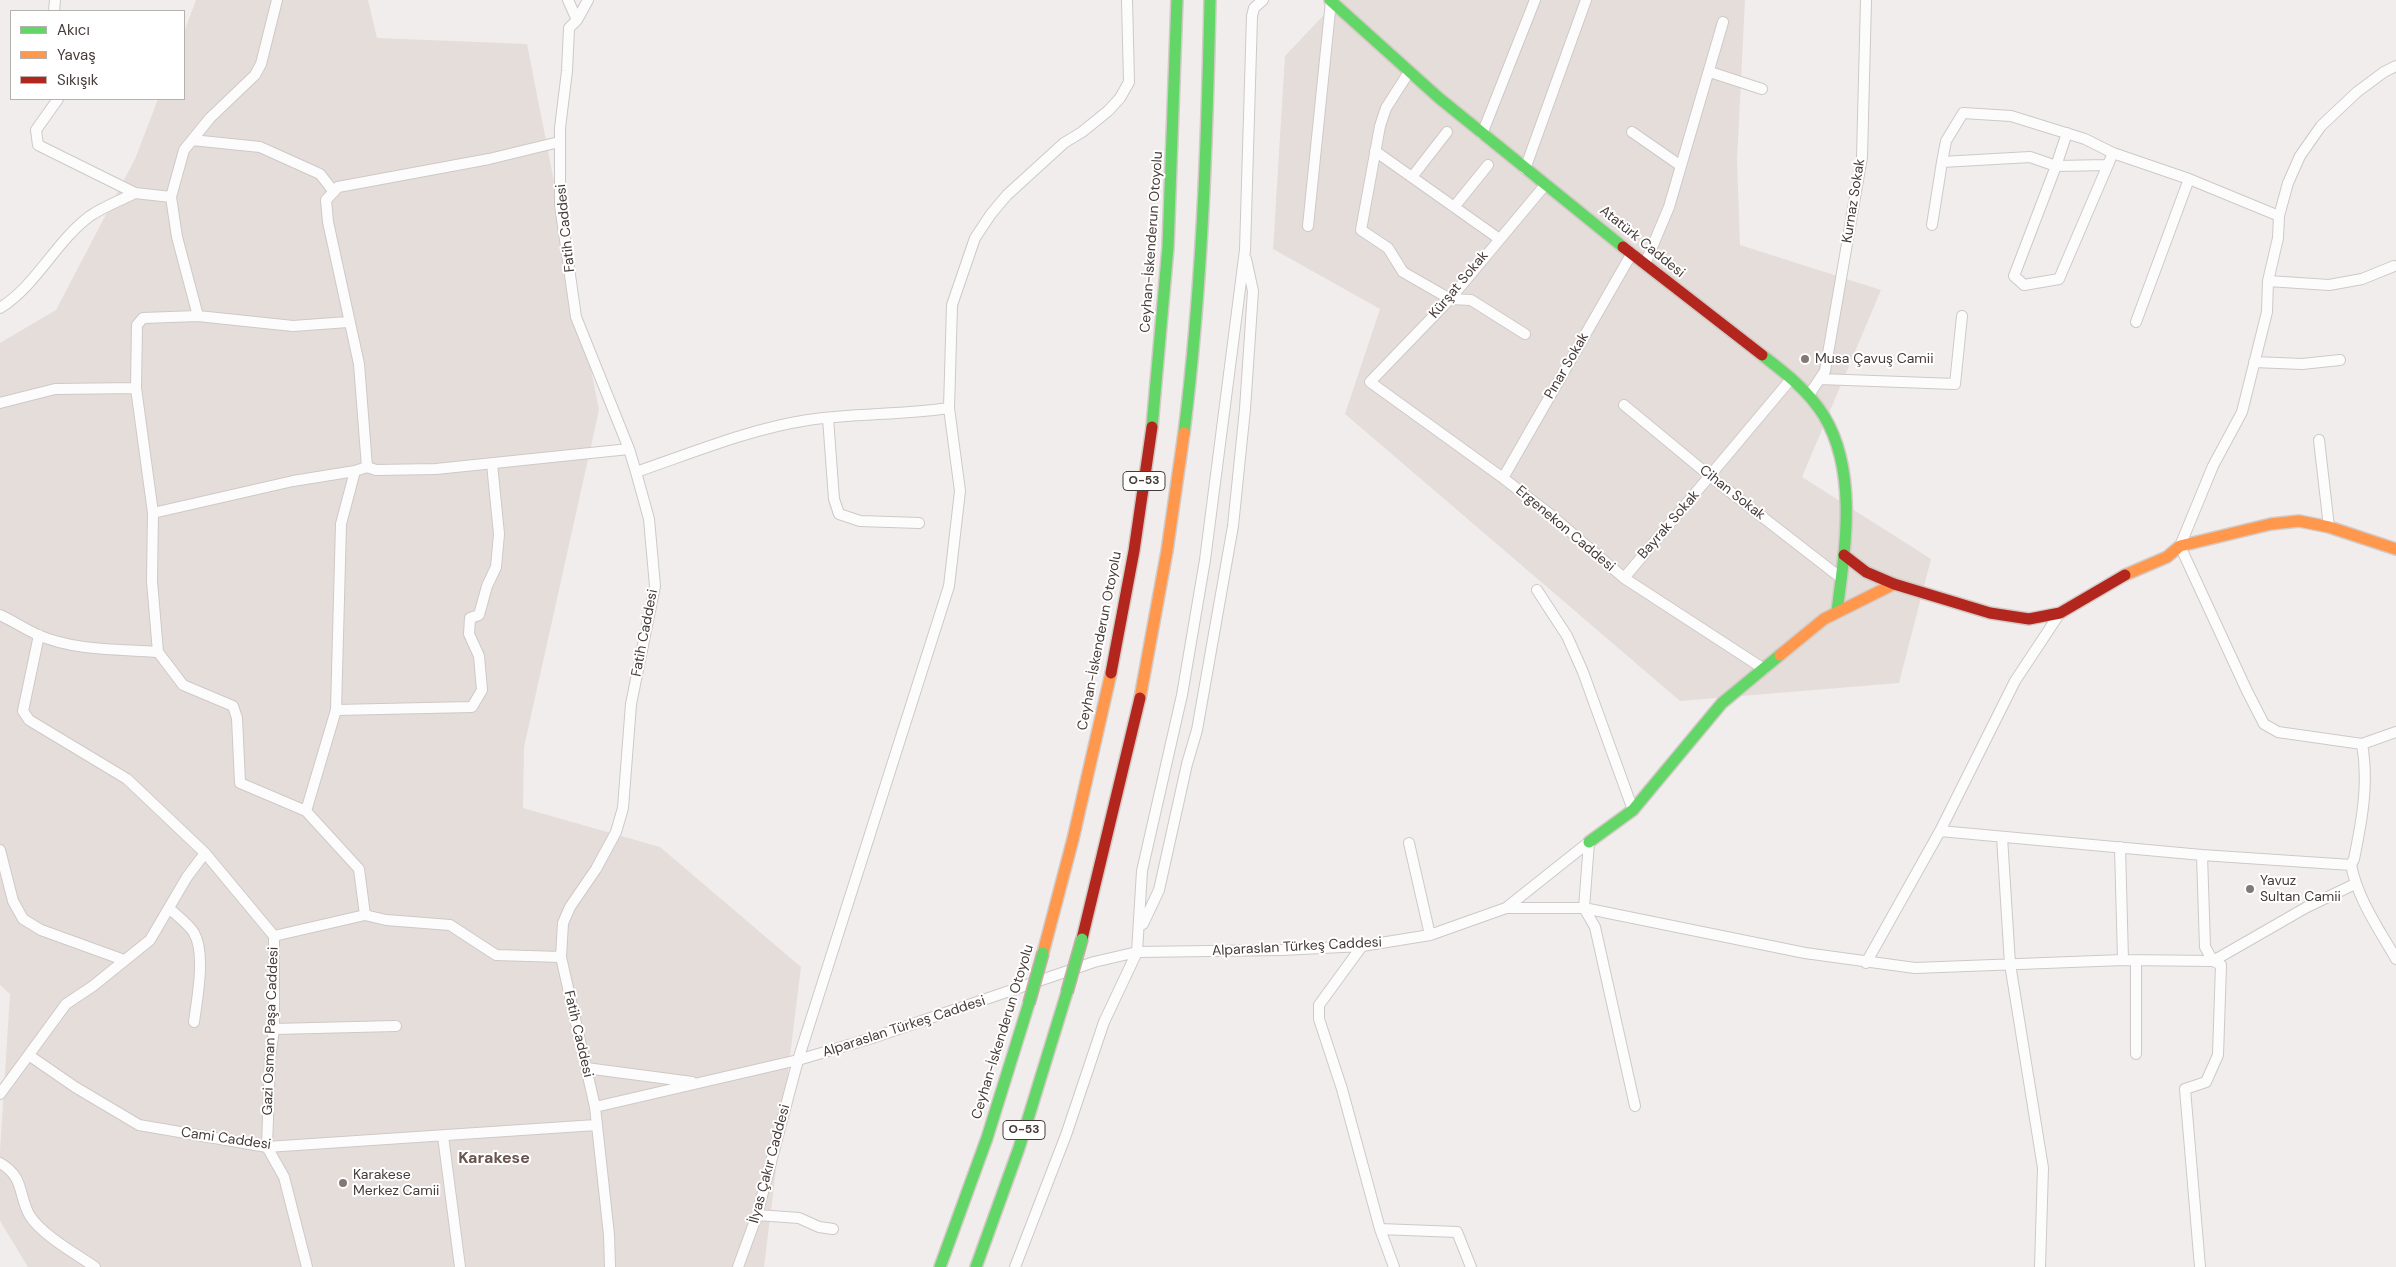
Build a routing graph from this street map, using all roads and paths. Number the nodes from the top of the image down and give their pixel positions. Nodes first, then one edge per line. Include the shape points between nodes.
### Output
1 (277, 0) edge
2 (568, 0) edge
3 (588, 0) edge
4 (1127, 0) edge
5 (1177, 0) edge
6 (1210, 0) edge
7 (1263, 0) edge
8 (1330, 0) edge
9 (1535, 0) edge
10 (1586, 0) edge
11 (1866, 0) edge
12 (577, 20) junction
13 (1723, 22) dead end
14 (2396, 66) edge
15 (1409, 72) junction
16 (1710, 72) junction
17 (1762, 89) dead end
18 (57, 100) edge
19 (1447, 132) dead end
20 (1632, 132) dead end
21 (2067, 133) junction
22 (1482, 134) junction
23 (192, 140) junction
24 (559, 142) junction
25 (1376, 150) junction
26 (2113, 153) junction
27 (1942, 162) junction
28 (2108, 165) junction
29 (1488, 166) dead end
30 (1681, 166) junction
31 (2056, 166) junction
32 (1525, 169) junction
33 (1412, 177) junction
34 (2189, 179) junction
35 (1546, 184) junction
36 (334, 192) junction
37 (135, 193) junction
38 (171, 197) junction
39 (1454, 207) junction
40 (2279, 216) junction
41 (1932, 225) dead end
42 (1308, 226) dead end
43 (1498, 238) junction
44 (1245, 250) junction
45 (1632, 253) junction
46 (1644, 264) junction
47 (2394, 266) dead end
48 (2268, 281) junction
49 (1450, 299) junction
50 (0, 308) edge
51 (198, 316) junction
52 (1962, 316) dead end
53 (348, 322) junction
54 (2136, 322) dead end
55 (1525, 334) dead end
56 (2340, 360) dead end
57 (2254, 362) junction
58 (1792, 379) junction
59 (1820, 379) junction
60 (1370, 382) joint
61 (136, 388) junction
62 (1809, 395) junction
63 (0, 404) edge
64 (1624, 405) dead end
65 (949, 408) junction
66 (828, 418) junction
67 (2319, 440) dead end
68 (629, 449) junction
69 (492, 464) junction
70 (367, 467) junction
71 (355, 471) junction
72 (636, 472) junction
73 (1711, 477) junction
74 (1502, 478) junction
75 (153, 513) junction
76 (919, 523) dead end
77 (2329, 527) junction
78 (2180, 546) junction
79 (2396, 549) edge
80 (1844, 556) junction
81 (1624, 578) junction
82 (1841, 578) junction
83 (1894, 584) junction
84 (1537, 590) dead end
85 (1837, 611) junction
86 (2060, 613) junction
87 (0, 615) edge
88 (39, 635) junction
89 (158, 652) junction
90 (1764, 669) junction
91 (336, 710) junction
92 (2396, 732) edge
93 (2362, 744) junction
94 (1633, 810) junction
95 (306, 811) junction
96 (1940, 832) junction
97 (2002, 837) junction
98 (1589, 842) junction
99 (1409, 843) dead end
100 (2120, 847) junction
101 (0, 850) edge
102 (205, 853) junction
103 (2202, 854) junction
104 (2351, 865) junction
105 (2355, 884) junction
106 (169, 908) junction
107 (1506, 908) junction
108 (1584, 908) junction
109 (365, 915) junction
110 (1139, 932) junction
111 (1430, 935) junction
112 (274, 936) junction
113 (1362, 946) junction
114 (1137, 952) junction
115 (560, 957) junction
116 (2396, 959) edge
117 (124, 960) junction
118 (2123, 960) junction
119 (2213, 960) junction
120 (2136, 961) junction
121 (1866, 963) junction
122 (2010, 964) junction
123 (194, 1022) dead end
124 (396, 1026) dead end
125 (274, 1029) junction
126 (2136, 1054) dead end
127 (30, 1056) junction
128 (798, 1060) junction
129 (586, 1068) junction
130 (701, 1083) junction
131 (0, 1094) edge
132 (1635, 1106) dead end
133 (595, 1107) junction
134 (596, 1125) junction
135 (443, 1136) junction
136 (267, 1147) junction
137 (0, 1163) edge
138 (757, 1215) junction
139 (833, 1229) dead end
140 (1380, 1230) junction
141 (95, 1267) edge
142 (307, 1267) edge
143 (460, 1267) edge
144 (610, 1267) edge
145 (738, 1267) edge
146 (940, 1267) edge
147 (976, 1267) edge
148 (1015, 1267) edge
149 (1394, 1267) edge
150 (1471, 1267) edge
151 (2040, 1267) edge
152 (2200, 1267) edge

1 - 23 street via 255,76 210,118
2 - 12 street
3 - 12 street, Fatih Caddesi
4 - 65 street, İlyas Çakır Caddesi via 1128,82 1120,98 1006,195 975,238 952,305
5 - 146 main road, Ceyhan-İskenderun Otoyolu / O-53, bridge via 1170,223 1158,362 1143,492 1123,609 1074,841 1043,953 987,1138
6 - 147 main road, O-53, bridge via 1203,225 1191,365 1176,497 1156,615 1127,756 1082,939 1019,1148
7 - 44 street via 1254,8 1252,16
8 - 15 main road, Atatürk Caddesi
8 - 42 street
9 - 22 street
10 - 32 street
11 - 59 street, Kurnaz Sokak via 1862,158 1825,371
12 - 24 street, Fatih Caddesi via 569,28
13 - 16 street
14 - 40 street via 2357,92 2321,126 2300,156
15 - 22 main road, Atatürk Caddesi
15 - 25 street via 1386,108
16 - 17 street
16 - 30 street
18 - 37 street via 36,130 38,145
19 - 33 street
20 - 30 street
21 - 26 street
21 - 27 street via 2011,116 1963,113 1946,141
21 - 31 street
22 - 32 main road, Atatürk Caddesi
23 - 36 street via 260,147 320,174
23 - 38 street via 184,150
24 - 36 street via 479,161 338,187
24 - 68 street, Fatih Caddesi via 560,205 576,316
25 - 33 street
25 - 49 street via 1361,230 1388,248 1403,272
26 - 28 street
26 - 34 street
27 - 31 street via 2030,157
27 - 41 street
28 - 31 street
28 - 31 street via 2059,279 2024,285 2014,276
29 - 39 street
30 - 46 street via 1669,207
32 - 35 main road, Atatürk Caddesi
33 - 39 street
34 - 40 street
34 - 54 street
35 - 43 street, Kürşat Sokak
35 - 45 main road, Atatürk Caddesi
36 - 53 street via 326,200 328,222
37 - 38 street
37 - 50 street via 90,216 24,290
38 - 51 street via 177,237
39 - 43 street
40 - 48 street via 2278,238
43 - 49 street, Kürşat Sokak
44 - 110 street via 1205,560 1182,695 1142,871
44 - 110 street via 1253,290 1245,409 1231,535 1197,730 1159,890
45 - 46 main road, Atatürk Caddesi
45 - 74 street, Pınar Sokak
46 - 58 main road, Atatürk Caddesi
47 - 48 street via 2362,279 2330,285
48 - 57 street via 2266,312
49 - 55 street via 1471,300
49 - 60 street, Kürşat Sokak
51 - 53 street via 293,326
51 - 61 street via 143,318 137,325
52 - 59 street via 1955,384
53 - 70 street via 358,364
56 - 57 street via 2302,364
57 - 78 street via 2242,412 2213,466
58 - 62 main road, Atatürk Caddesi
58 - 73 street, Bayrak Sokak
59 - 62 street, Kurnaz Sokak
60 - 74 street, Ergenekon Caddesi
61 - 63 street via 55,389
61 - 75 street
62 - 80 main road, Atatürk Caddesi via 1836,439 1843,464
64 - 73 street, Cihan Sokak
65 - 66 street
65 - 128 street, İlyas Çakır Caddesi via 960,491 949,586
66 - 72 street via 742,436
66 - 76 street via 834,499 839,514 860,521
67 - 77 street
68 - 69 street
68 - 72 street, Fatih Caddesi
69 - 70 street via 436,470 376,470
69 - 91 street via 499,534 496,567 479,614 470,618 469,634 480,656 482,690 472,707
70 - 71 street
71 - 75 street via 293,481
71 - 91 street via 341,524
72 - 115 street, Fatih Caddesi via 649,520 655,586 631,704 623,808 612,839 566,915
73 - 81 street, Bayrak Sokak
73 - 82 street, Cihan Sokak
74 - 81 street, Ergenekon Caddesi
75 - 89 street via 152,581
77 - 78 main road via 2300,521 2271,524
77 - 79 main road
78 - 86 main road via 2167,557 2117,578
78 - 93 street via 2264,724 2278,732
80 - 82 main road, Atatürk Caddesi
80 - 83 main road via 1866,572
81 - 90 street, Ergenekon Caddesi
82 - 85 main road, Atatürk Caddesi
83 - 85 main road
83 - 86 main road via 1990,613 2029,619
84 - 94 street via 1566,636 1583,672
85 - 90 main road
86 - 96 street via 2016,680
87 - 88 street
88 - 89 street via 102,650
88 - 102 street, Gazi Osman Paşa Caddesi via 23,711 29,720 127,780
89 - 95 street via 184,685 233,706 238,718 240,783
90 - 94 main road via 1722,703
91 - 95 street
92 - 93 street
93 - 104 street via 2366,765 2363,811
94 - 98 main road
95 - 109 street via 359,869
96 - 97 street
96 - 121 street
97 - 100 street
97 - 122 street
98 - 107 street
98 - 108 street
99 - 111 street
100 - 103 street
100 - 118 street
101 - 117 street via 13,901 23,919 41,930
102 - 106 street
102 - 112 street, Gazi Osman Paşa Caddesi
103 - 104 street
103 - 119 street via 2205,947
104 - 105 street
105 - 116 street
105 - 119 street via 2307,906
106 - 117 street via 150,940
106 - 123 street via 194,932 198,944 200,967
107 - 108 street
107 - 111 street, Alparaslan Türkeş Caddesi
108 - 121 street
108 - 132 street via 1595,926
109 - 112 street
109 - 115 street via 386,920 450,925 496,955
110 - 114 street
111 - 113 street, Alparaslan Türkeş Caddesi
112 - 125 street, Gazi Osman Paşa Caddesi
113 - 114 street, Alparaslan Türkeş Caddesi
113 - 140 street via 1319,1005 1319,1019
114 - 128 street, Alparaslan Türkeş Caddesi via 1094,962
114 - 148 street via 1104,1022 1066,1134
115 - 129 street, Fatih Caddesi
117 - 127 street via 94,986 66,1004
118 - 120 street
118 - 122 street
119 - 120 street
119 - 152 street via 2221,965 2218,1055 2206,1082 2185,1089
120 - 126 street
121 - 122 street via 1915,968
122 - 151 street via 2042,1168
124 - 125 street
125 - 136 street, Gazi Osman Paşa Caddesi
127 - 131 street
127 - 136 street, Cami Caddesi via 139,1125
128 - 130 street, Alparaslan Türkeş Caddesi
128 - 138 street, İlyas Çakır Caddesi
129 - 130 street
129 - 133 street, Fatih Caddesi
130 - 133 street, Alparaslan Türkeş Caddesi
133 - 134 street, Fatih Caddesi
134 - 135 street, Cami Caddesi
134 - 144 street, Fatih Caddesi
135 - 136 street, Cami Caddesi
135 - 143 street
136 - 142 street via 284,1177
137 - 141 street via 8,1167 20,1182 30,1215 52,1236
138 - 139 street via 799,1218
138 - 145 street, İlyas Çakır Caddesi
140 - 149 street
140 - 150 street via 1457,1232

